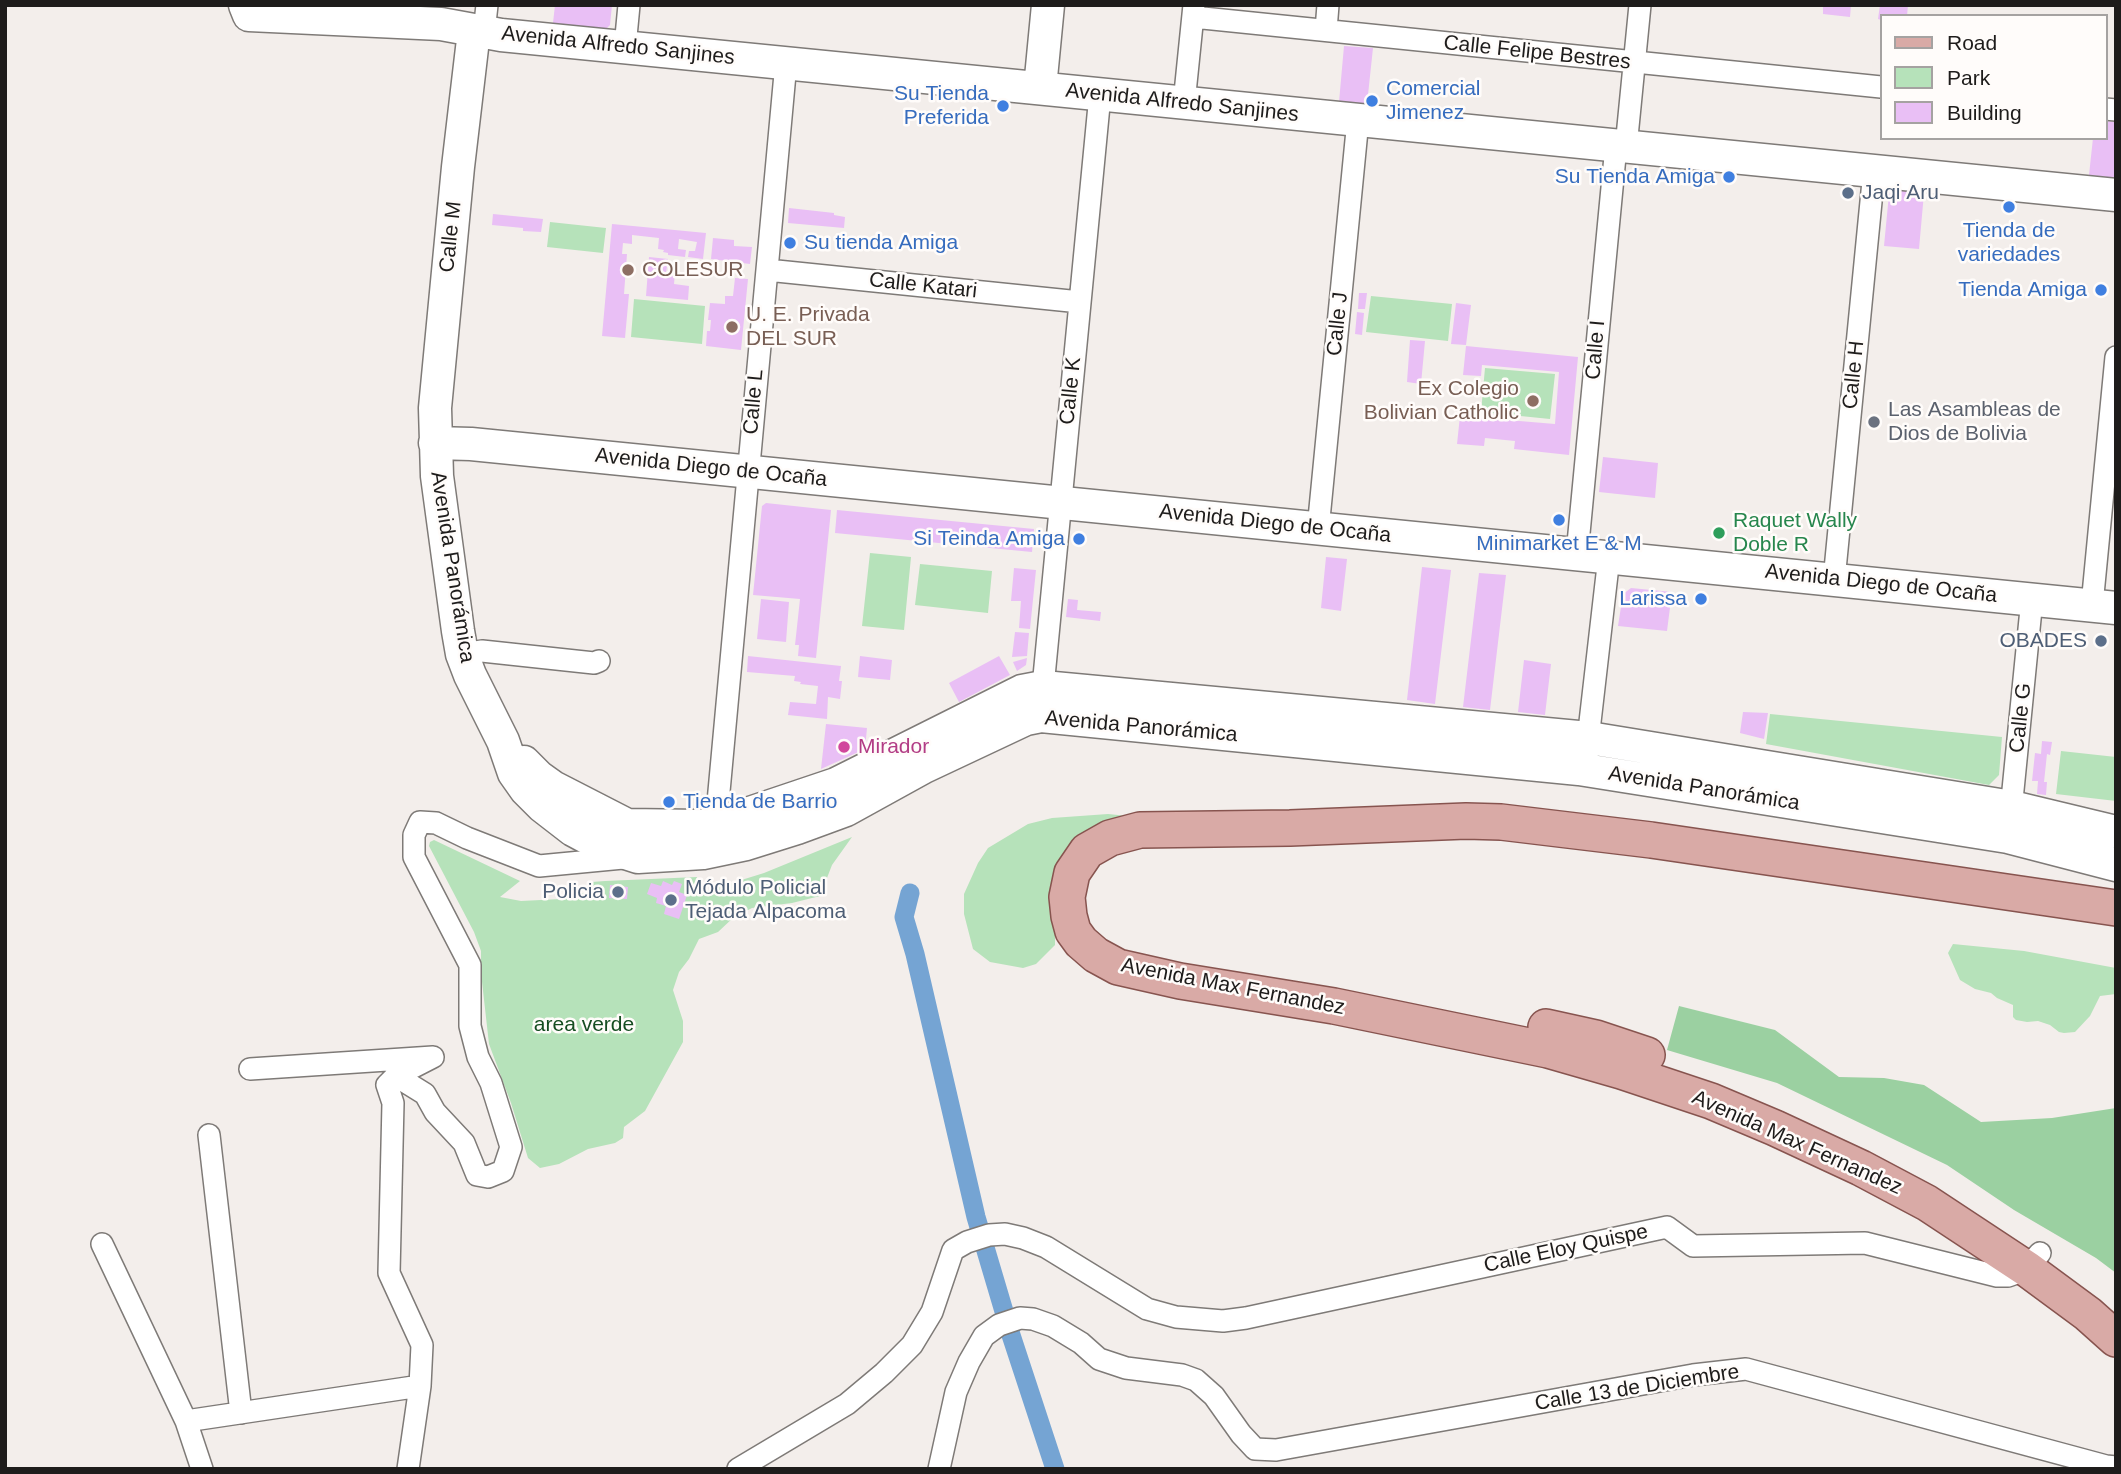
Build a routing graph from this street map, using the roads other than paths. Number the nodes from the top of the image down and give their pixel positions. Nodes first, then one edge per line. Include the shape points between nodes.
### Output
1 (629, 5) edge
2 (1048, 5) edge
3 (1328, 5) edge
4 (1640, 5) edge
5 (247, 10) edge
6 (1194, 11) edge
7 (336, 12) edge
8 (481, 23) edge
9 (1326, 30) junction
10 (625, 47) junction
11 (1635, 62) junction
12 (786, 63) junction
13 (1880, 87) edge
14 (1040, 89) junction
15 (1100, 94) junction
16 (1184, 103) junction
17 (1359, 120) junction
18 (1621, 146) junction
19 (1874, 171) junction
20 (2116, 195) edge
21 (767, 270) junction
22 (1080, 302) junction
23 (2116, 357) edge
24 (435, 443) junction
25 (748, 472) junction
26 (1060, 503) junction
27 (1318, 529) junction
28 (1577, 554) junction
29 (1609, 557) junction
30 (1834, 580) junction
31 (2032, 600) junction
32 (2104, 606) edge
33 (462, 654) junction
34 (599, 661) dead end
35 (1042, 702) junction
36 (1589, 738) junction
37 (503, 741) junction
38 (1587, 770) junction
39 (2010, 822) junction
40 (640, 825) junction
41 (2116, 832) edge
42 (716, 837) junction
43 (638, 857) junction
44 (2116, 865) edge
45 (2115, 921) edge
46 (250, 1069) dead end
47 (396, 1076) junction
48 (209, 1135) dead end
49 (102, 1244) dead end
50 (2033, 1261) junction
51 (2116, 1314) edge
52 (2116, 1339) edge
53 (420, 1386) junction
54 (241, 1413) junction
55 (186, 1421) junction
56 (2109, 1467) edge
57 (202, 1469) edge
58 (408, 1469) edge
59 (738, 1469) edge
60 (939, 1469) edge

1 - 10 street
2 - 14 main road
3 - 9 street
4 - 11 street, Calle I
5 - 7 main road, Avenida Alfredo Sanjines
6 - 9 street, Calle Felipe Bestres
6 - 16 street
7 - 8 main road, Avenida Alfredo Sanjines via 441,24
8 - 10 main road, Avenida Alfredo Sanjines
8 - 24 main road, Calle M via 458,167
9 - 11 street, Calle Felipe Bestres
10 - 12 main road, Avenida Alfredo Sanjines
11 - 13 street, Calle Felipe Bestres
11 - 18 street, Calle I
12 - 14 main road, Avenida Alfredo Sanjines
12 - 21 street, Calle L
14 - 15 main road, Avenida Alfredo Sanjines
15 - 16 main road, Avenida Alfredo Sanjines
15 - 22 street, Calle K
16 - 17 main road, Avenida Alfredo Sanjines
17 - 18 main road, Avenida Alfredo Sanjines
17 - 27 street, Calle J
18 - 19 main road, Avenida Alfredo Sanjines
18 - 28 street, Calle I
19 - 20 main road, Avenida Alfredo Sanjines
19 - 30 street, Calle H
21 - 22 street, Calle Katari
21 - 25 street, Calle L
22 - 26 street, Calle K
23 - 32 street
24 - 25 main road, Avenida Diego de Ocaña
24 - 33 main road, Avenida Panorámica
25 - 26 main road, Avenida Diego de Ocaña
25 - 42 street, Calle L
26 - 27 main road, Avenida Diego de Ocaña
26 - 35 street, Calle K
27 - 28 main road, Avenida Diego de Ocaña
28 - 29 main road, Avenida Diego de Ocaña
29 - 30 main road, Avenida Diego de Ocaña
29 - 36 street
30 - 31 main road, Avenida Diego de Ocaña
31 - 32 main road, Avenida Diego de Ocaña
31 - 39 street, Calle G
33 - 34 street via 482,651
33 - 37 main road, Avenida Panorámica
35 - 36 main road, Avenida Panorámica
35 - 38 main road, Avenida Panorámica
35 - 42 main road, Avenida Panorámica via 1026,719 846,810 746,844
36 - 38 street
36 - 39 main road, Avenida Panorámica
37 - 40 main road via 553,788 627,825
37 - 43 main road, Avenida Panorámica via 514,773 542,806 573,830
38 - 39 main road, Avenida Panorámica
39 - 41 main road, Avenida Panorámica
39 - 44 main road, Avenida Panorámica
40 - 42 main road via 701,826
40 - 43 street
42 - 43 main road, Avenida Panorámica via 677,856
43 - 47 street via 539,866 436,823 420,822 414,835 414,858 470,965 470,1026 511,1147 503,1171 488,1177 477,1175 464,1143 425,1094
45 - 50 main road, Avenida Max Fernandez via 1533,845 1501,833 1481,842 1141,853 1115,860 1088,888 1088,912 1101,934 1154,957 1232,979 1356,989 1596,1038 1624,1060 1750,1092 1829,1127 1972,1206
46 - 47 street via 433,1057
47 - 53 street via 387,1085 393,1103 389,1273 422,1345
48 - 54 street
49 - 55 street
50 - 51 main road, Avenida Max Fernandez via 2079,1282
50 - 52 main road, Avenida Max Fernandez
50 - 59 street, Calle Eloy Quispe via 2008,1276 1997,1276 1866,1243 1693,1246 1667,1227 1223,1321 1147,1309 1045,1247 1005,1234 989,1235 953,1250 932,1312 912,1345 884,1373 847,1404
53 - 54 street
53 - 58 street
54 - 55 street
55 - 57 street
56 - 60 street, Calle 13 de Diciembre via 1746,1369 1255,1450 1196,1380 1099,1359 1053,1326 1020,1318 984,1336 956,1392

